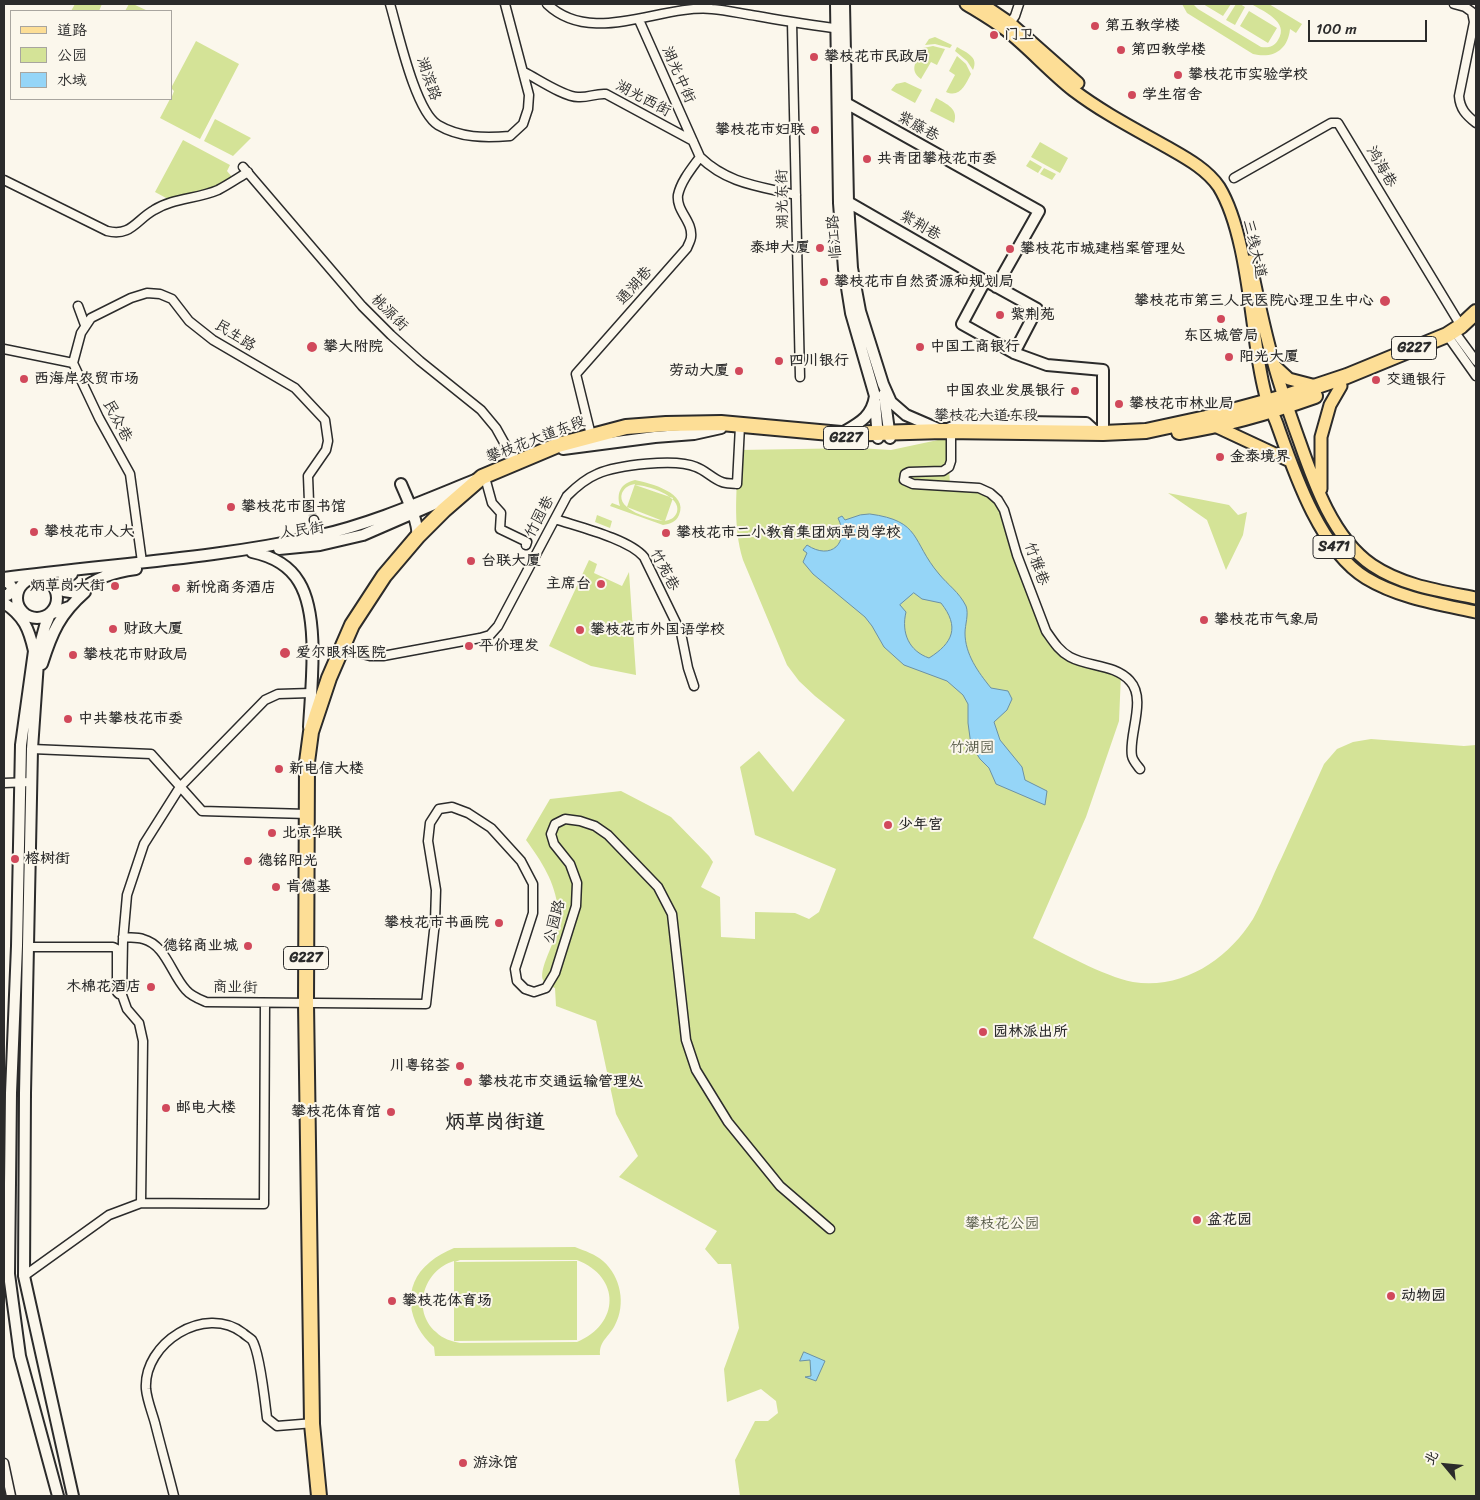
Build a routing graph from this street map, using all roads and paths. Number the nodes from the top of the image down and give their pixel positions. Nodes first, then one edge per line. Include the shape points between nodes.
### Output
1 (390, 4) edge
2 (505, 4) edge
3 (547, 4) edge
4 (841, 4) edge
5 (966, 4) edge
6 (982, 4) edge
7 (1019, 4) edge
8 (1454, 4) edge
9 (639, 20) junction
10 (792, 22) junction
11 (1008, 26) junction
12 (840, 29) junction
13 (524, 72) junction
14 (842, 103) junction
15 (1476, 123) edge
16 (692, 141) junction
17 (700, 157) junction
18 (1234, 178) dead end
19 (4, 180) edge
20 (796, 195) junction
21 (843, 202) junction
22 (138, 211) dead end
23 (143, 218) junction
24 (985, 280) junction
25 (996, 287) junction
26 (1254, 298) junction
27 (78, 306) dead end
28 (1476, 312) edge
29 (1476, 321) edge
30 (85, 325) junction
31 (1454, 334) junction
32 (4, 349) edge
33 (1014, 353) junction
34 (1476, 361) edge
35 (73, 363) junction
36 (1273, 364) junction
37 (1476, 376) edge
38 (800, 377) dead end
39 (1262, 380) junction
40 (883, 384) junction
41 (1316, 386) junction
42 (1341, 386) junction
43 (875, 396) junction
44 (1286, 401) junction
45 (1270, 406) junction
46 (1245, 407) junction
47 (721, 426) junction
48 (1215, 426) junction
49 (740, 428) junction
50 (590, 431) junction
51 (949, 433) junction
52 (1100, 433) junction
53 (840, 434) junction
54 (884, 435) junction
55 (559, 448) junction
56 (1290, 461) junction
57 (516, 464) junction
58 (484, 479) junction
59 (401, 484) dead end
60 (469, 489) junction
61 (1321, 496) junction
62 (309, 502) tunnel mouth
63 (412, 510) junction
64 (555, 518) junction
65 (314, 520) tunnel mouth
66 (318, 536) junction
67 (418, 536) junction
68 (526, 545) dead end
69 (252, 552) junction
70 (409, 554) junction
71 (142, 565) junction
72 (72, 574) junction
73 (112, 575) junction
74 (34, 578) junction
75 (4, 580) edge
76 (4, 595) edge
77 (1476, 598) edge
78 (4, 602) edge
79 (68, 607) junction
80 (20, 609) junction
81 (1476, 612) edge
82 (50, 614) junction
83 (25, 623) junction
84 (348, 650) junction
85 (694, 686) dead end
86 (32, 692) junction
87 (311, 693) junction
88 (32, 749) junction
89 (307, 762) junction
90 (1140, 769) dead end
91 (19, 782) junction
92 (31, 782) junction
93 (4, 783) edge
94 (180, 787) junction
95 (307, 814) junction
96 (123, 937) junction
97 (28, 947) junction
98 (122, 995) junction
99 (265, 1003) junction
100 (310, 1003) junction
101 (141, 1203) junction
102 (830, 1229) dead end
103 (24, 1276) junction
104 (315, 1423) junction
105 (4, 1463) edge
106 (11, 1496) edge
107 (58, 1496) edge
108 (73, 1496) edge
109 (174, 1496) edge
110 (319, 1496) edge
111 (325, 1496) edge

1 - 13 street, 湖滨路 via 416,94 425,113 437,125 484,138 510,136 523,124 528,109
2 - 13 street, 湖滨路
3 - 9 street via 562,16 577,22
4 - 12 street, 临江路
5 - 11 main road, 三线大道
6 - 11 main road, 三线大道
7 - 11 street
8 - 15 street via 1472,12 1474,22 1458,96 1464,113
9 - 10 street via 688,9 711,8
9 - 16 street, 湖光中街
10 - 12 street
10 - 20 street, 湖光东街
11 - 26 main road, 三线大道 via 1054,75 1097,107 1152,134 1207,173 1226,200
12 - 14 street, 临江路
13 - 16 street, 湖光西街 via 576,98 606,94
14 - 21 street, 临江路
14 - 25 street, 紫藤巷 via 1038,211
16 - 17 street, 湖光中街
17 - 20 street via 725,176
17 - 50 street, 通湖巷 via 678,196 680,209 690,225 687,248 576,374
18 - 31 street, 鸿海巷 via 1331,123 1338,123
19 - 23 street, 桃源街 via 107,231 126,232
20 - 38 street, 湖光东街
21 - 24 street, 紫荆巷
21 - 40 street, 临江路 via 856,290
21 - 43 street, 临江路 via 847,291
22 - 23 street
23 - 57 street, 桃源街 via 162,205 217,191 246,169 390,335 480,410 496,428
24 - 25 street, 紫荆巷
24 - 33 street via 962,324
25 - 33 street, 紫荆巷 via 1037,309
26 - 36 main road, 三线大道
26 - 39 main road, 三线大道
27 - 30 street
28 - 31 highway, 攀枝花大道东段 / G227
29 - 31 highway, 攀枝花大道东段 / G227
30 - 35 street
30 - 62 street, 民生路 via 91,318 131,298 147,293 160,294 172,299 189,321 213,340 295,388 325,420 328,441 326,450 308,476
31 - 34 street
31 - 37 street
31 - 41 highway, 攀枝花大道东段 / G227
31 - 42 highway, 攀枝花大道东段 / G227
32 - 35 street
33 - 52 street via 1047,365 1103,370
35 - 71 street, 民众巷 via 130,474
36 - 41 main road via 1290,379
36 - 44 main road, 三线大道
39 - 45 main road, 三线大道
39 - 46 main road via 1260,390
40 - 51 street, 临江路 via 898,409 915,420
40 - 54 street
41 - 44 highway, 攀枝花大道东段 / G227
42 - 44 highway, 攀枝花大道东段 / G227
42 - 61 main road via 1330,405 1321,437
43 - 53 street via 866,418
43 - 54 street, 临江路
44 - 45 highway, 攀枝花大道东段 / G227
44 - 61 main road, 三线大道 / S471
45 - 46 highway, 攀枝花大道东段 / G227
45 - 48 highway, 攀枝花大道东段 / G227
45 - 56 main road, 三线大道 / S471
46 - 52 highway, 攀枝花大道东段 / G227 via 1146,431
47 - 49 highway, 攀枝花大道东段 / G227
47 - 50 street, G227 via 666,418 627,422
47 - 55 highway, 攀枝花大道东段 / G227 via 626,432
48 - 51 highway, 攀枝花大道东段 / G227 via 1146,438 1110,440
48 - 56 main road
49 - 53 highway, 攀枝花大道东段 / G227
49 - 54 highway, 攀枝花大道东段 / G227 via 840,438
49 - 64 street, 竹园巷 via 738,484 723,483 696,466 683,463 622,468 599,473 581,483 567,496
50 - 55 street, G227
51 - 52 highway, 攀枝花大道东段 / G227
51 - 54 highway, 攀枝花大道东段 / G227
51 - 90 street, 竹雅巷 via 949,467 943,471 909,472 904,480 913,484 979,488 998,500 1052,641 1071,657 1110,668 1131,681 1137,705 1131,755
53 - 54 highway, 攀枝花大道东段 / G227
55 - 57 highway, 攀枝花大道东段 / G227
55 - 58 highway, 攀枝花大道东段 / G227
56 - 81 main road, 三线大道 / S471 via 1325,535 1342,557 1364,577 1390,591
57 - 58 highway, 攀枝花大道东段 / G227
58 - 60 highway, G227
58 - 63 street, 人民街
58 - 68 street via 492,503 501,512 500,529 527,542
58 - 70 highway, G227
59 - 63 street
60 - 63 street, 人民街
60 - 67 highway, G227
61 - 77 main road, 三线大道 / S471 via 1352,547 1372,565 1395,579
63 - 66 street, 人民街
63 - 67 street
63 - 69 street, 人民街 via 363,534 320,545
64 - 84 street, 竹园巷 via 498,626 490,634 383,656
64 - 85 street, 竹苑巷 via 638,550 681,633
65 - 66 street
66 - 71 street, 人民街
67 - 70 street
67 - 89 highway, G227 via 384,576 352,625 316,714
69 - 71 street, 人民街
69 - 87 street via 282,564 300,583 311,624
70 - 84 highway, G227 via 373,603
71 - 72 street
71 - 73 street
71 - 75 street
72 - 73 street via 63,580 61,586 64,591 73,593
72 - 74 street
73 - 79 street via 88,589
74 - 75 street
74 - 80 street via 19,588
74 - 82 street via 47,580 55,589 57,602
75 - 76 street via 13,589
78 - 80 street
78 - 83 street
79 - 82 street
79 - 86 street via 56,627
80 - 82 street via 31,618 44,618
80 - 83 street
82 - 86 street via 44,626
83 - 86 street via 34,651
84 - 100 highway, G227 via 326,706 313,761
86 - 88 street
86 - 91 street via 20,745
87 - 89 street
87 - 94 street via 278,694 265,700
88 - 92 street
88 - 94 street via 151,754
89 - 95 highway, G227
91 - 92 street
91 - 93 street
91 - 107 street via 10,1274 20,1356
92 - 97 street
94 - 95 street via 202,812
94 - 96 street via 144,844 127,895
95 - 100 highway, G227
96 - 98 street
96 - 99 street, 商业街 via 143,939 153,944 194,998 206,1002
97 - 98 street via 113,946 117,949 117,992
97 - 103 street
98 - 101 street via 127,1009 140,1023 143,1041
99 - 100 street, 商业街
99 - 101 street via 264,1204
100 - 102 street, 公园路 via 426,1004 436,890 428,841 430,823 439,810 452,807 491,828 521,861 533,884 533,913 514,969 517,982 525,989 534,992 546,988 555,973 576,906 577,883 570,864 554,844 551,834 555,824 565,819 595,826 658,886 672,914 686,1040 696,1070 728,1122 780,1186
100 - 104 highway, G227
101 - 103 street via 109,1215
103 - 108 street
104 - 109 street via 277,1426 268,1418 252,1340 236,1328 218,1322 197,1324 177,1333 160,1349 150,1369 146,1389
104 - 110 highway, G227
104 - 111 highway, G227
105 - 106 street

